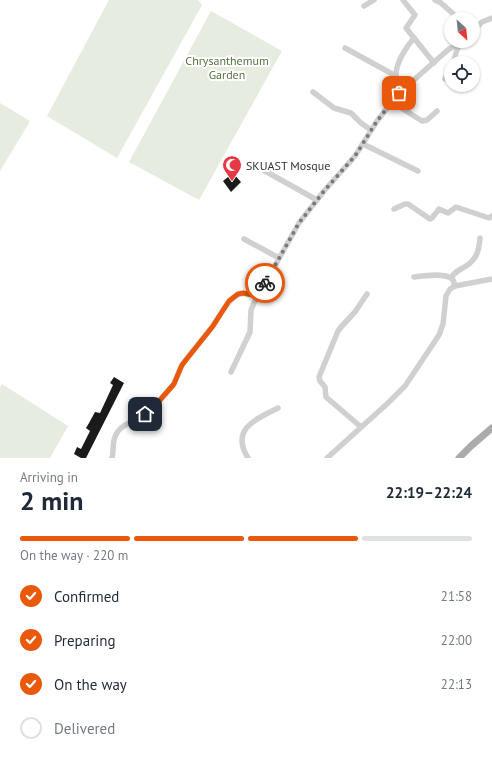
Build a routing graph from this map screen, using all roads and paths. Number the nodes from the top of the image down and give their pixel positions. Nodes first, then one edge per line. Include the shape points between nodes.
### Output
1 (374, 0) edge
2 (403, 0) edge
3 (436, 0) edge
4 (364, 6) dead end
5 (451, 12) edge
6 (492, 18) edge
7 (480, 24) edge
8 (414, 38) junction
9 (345, 48) dead end
10 (450, 48) edge
11 (434, 63) junction
12 (396, 76) junction
13 (313, 92) dead end
14 (399, 93) junction
15 (392, 102) junction
16 (437, 111) dead end
17 (371, 130) junction
18 (363, 144) junction
19 (265, 171) dead end
20 (418, 171) dead end
21 (317, 200) junction
22 (394, 209) dead end
23 (492, 216) edge
24 (480, 238) dead end
25 (244, 239) dead end
26 (279, 258) junction
27 (414, 277) dead end
28 (451, 278) junction
29 (492, 278) edge
30 (454, 286) junction
31 (367, 294) dead end
32 (257, 296) junction
33 (231, 372) dead end
34 (278, 408) dead end
35 (361, 427) junction
36 (492, 428) edge
37 (112, 458) edge
38 (248, 458) edge
39 (327, 458) edge
40 (459, 458) edge

1 - 4 street
2 - 8 street via 415,14 406,28
3 - 5 street
6 - 7 street
8 - 11 street
8 - 12 street via 402,56
9 - 12 street
10 - 11 street
11 - 14 street
12 - 14 street
13 - 17 street via 334,108 351,113
14 - 15 street
15 - 16 street via 422,121
15 - 17 street
17 - 18 street
18 - 20 street
18 - 21 street
19 - 21 street
21 - 26 street via 299,223
22 - 23 street via 408,204 430,219 439,208 449,213 456,207 489,218
24 - 28 street via 479,252
25 - 26 street
26 - 32 street
27 - 28 street via 431,275
28 - 30 street
29 - 30 street
30 - 35 street via 446,296 441,330 432,347 405,386
31 - 35 street via 338,332 319,377 325,387 326,397
32 - 33 street via 251,310 250,332
32 - 37 street via 243,293 229,301 182,365 174,384 164,396 145,414 118,431 113,444
34 - 38 street via 244,429 242,439
35 - 39 street
36 - 40 main road

